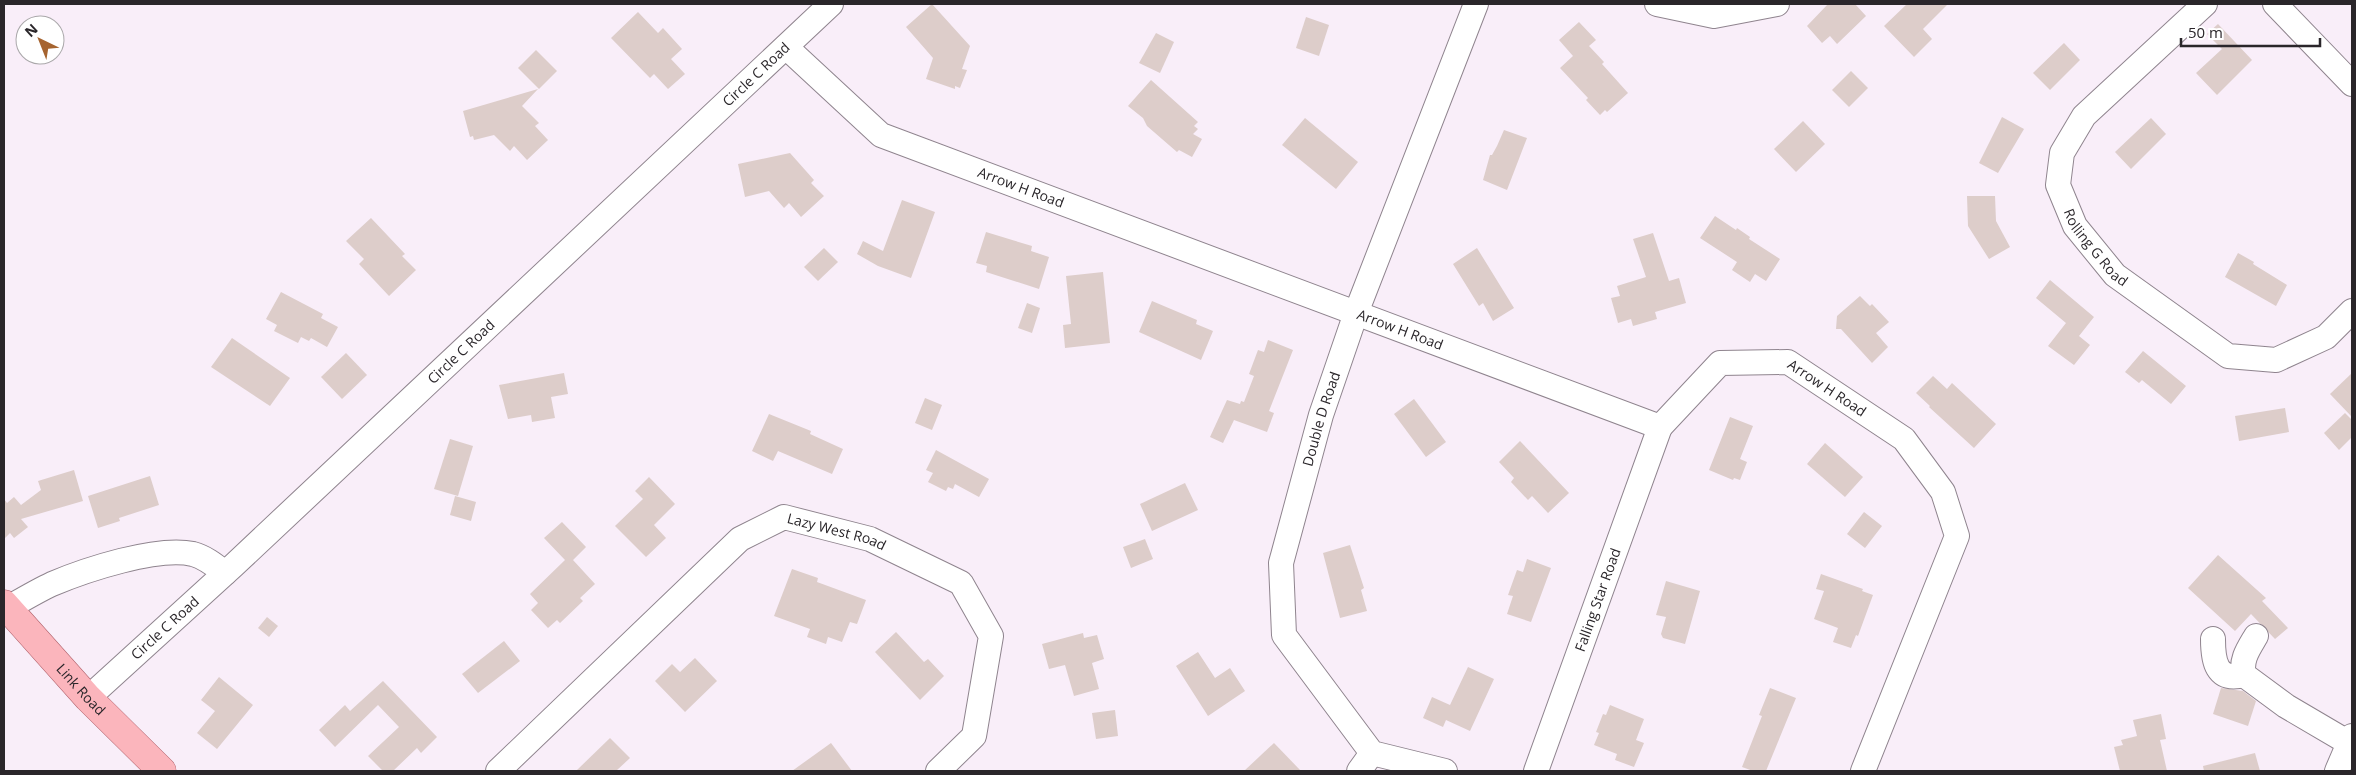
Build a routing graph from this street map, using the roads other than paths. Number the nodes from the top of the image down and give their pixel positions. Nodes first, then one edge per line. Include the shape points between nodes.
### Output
1 (830, 4) edge
2 (1476, 4) edge
3 (1657, 4) edge
4 (1776, 4) edge
5 (2205, 4) edge
6 (2275, 4) edge
7 (786, 47) junction
8 (2352, 84) edge
9 (2352, 311) edge
10 (1356, 313) junction
11 (1660, 427) junction
12 (225, 574) junction
13 (6, 606) edge
14 (2256, 636) dead end
15 (2213, 639) dead end
16 (2244, 675) junction
17 (88, 698) junction
18 (2351, 740) edge
19 (1365, 762) edge
20 (162, 771) edge
21 (498, 771) edge
22 (938, 771) edge
23 (1445, 771) edge
24 (1536, 771) edge
25 (1863, 771) edge
26 (2337, 771) edge

1 - 7 street, Circle C Road
2 - 10 street, Double D Road
3 - 4 street via 1714,16
5 - 9 street, Rolling G Road via 2084,116 2062,153 2058,185 2075,226 2115,275 2228,356 2276,360 2326,337
6 - 8 street
7 - 10 street, Arrow H Road via 881,136
7 - 12 street, Circle C Road
10 - 11 street, Arrow H Road
10 - 19 street, Double D Road via 1321,415 1281,563 1284,634
11 - 24 street, Falling Star Road
11 - 25 street, Arrow H Road via 1720,363 1788,362 1904,439 1943,492 1957,536
12 - 13 street via 194,554 172,552 94,569
12 - 17 street, Circle C Road
13 - 17 main road, Link Road
14 - 16 street via 2245,654
15 - 16 street via 2214,658 2219,670 2230,677
16 - 18 street via 2286,706
17 - 20 main road, Link Road
18 - 26 street
19 - 23 street, Double D Road
21 - 22 street, Lazy West Road via 740,539 784,517 870,538 961,583 991,636 974,736

